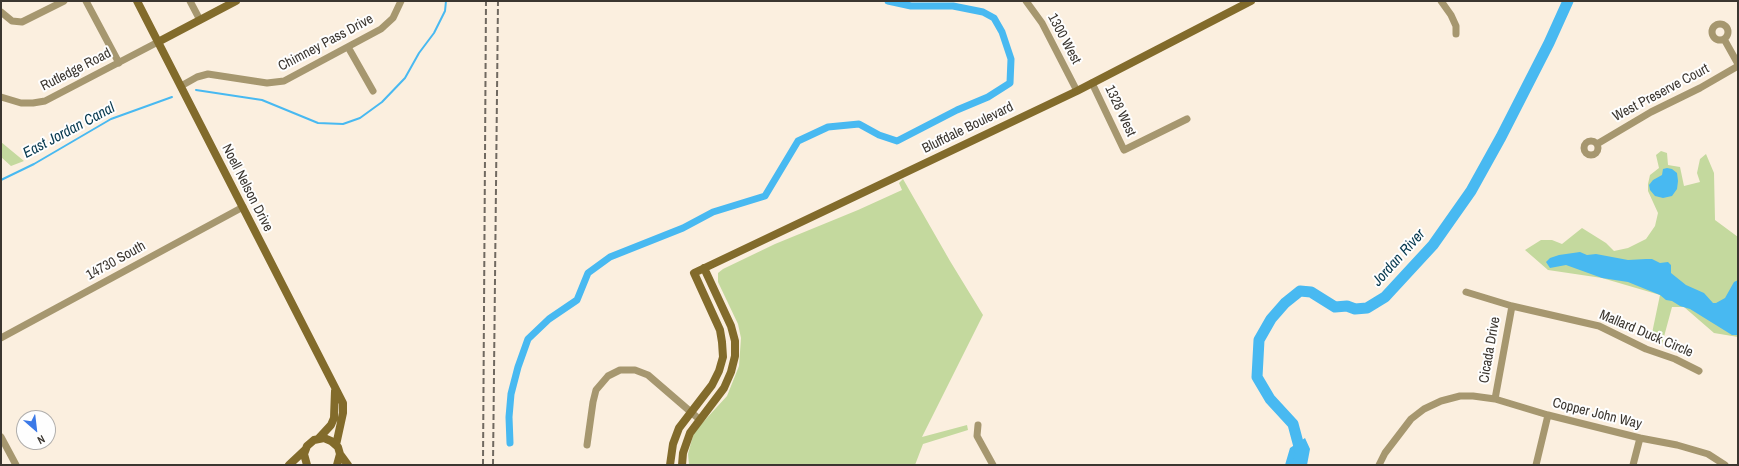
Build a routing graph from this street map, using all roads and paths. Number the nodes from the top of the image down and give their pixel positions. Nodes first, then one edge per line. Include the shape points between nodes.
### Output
1 (64, 1) edge
2 (86, 1) edge
3 (137, 1) edge
4 (190, 1) edge
5 (236, 1) edge
6 (401, 1) edge
7 (1026, 1) edge
8 (1251, 1) edge
9 (1441, 1) edge
10 (1, 12) edge
11 (200, 20) junction
12 (1456, 34) dead end
13 (1724, 39) dead end
14 (158, 42) junction
15 (348, 46) junction
16 (119, 63) junction
17 (1738, 65) edge
18 (1092, 83) junction
19 (181, 86) junction
20 (373, 91) dead end
21 (1077, 91) junction
22 (1, 97) edge
23 (1187, 119) dead end
24 (1597, 144) dead end
25 (242, 207) junction
26 (704, 268) junction
27 (1466, 292) dead end
28 (1512, 306) junction
29 (1, 338) edge
30 (1699, 371) dead end
31 (334, 386) junction
32 (1494, 399) junction
33 (690, 412) junction
34 (1548, 415) junction
35 (699, 420) junction
36 (978, 425) dead end
37 (1, 437) edge
38 (319, 438) junction
39 (1640, 438) junction
40 (336, 445) junction
41 (587, 445) dead end
42 (305, 450) junction
43 (340, 454) junction
44 (16, 465) edge
45 (289, 465) edge
46 (307, 465) edge
47 (337, 465) edge
48 (348, 465) edge
49 (670, 465) edge
50 (682, 465) edge
51 (993, 465) edge
52 (1379, 465) edge
53 (1536, 465) edge
54 (1633, 465) edge
55 (1725, 465) edge

1 - 10 street via 22,22 12,21
2 - 16 street
3 - 14 street, Noell Nelson Drive
4 - 11 street
5 - 11 street
6 - 15 street, Chimney Pass Drive via 396,14 386,26
7 - 21 street, 1300 West via 1042,23
8 - 18 street, Bluffdale Boulevard
9 - 12 street via 1451,15 1456,26
11 - 14 street
13 - 17 street
14 - 16 street, Rutledge Road
14 - 19 street, Noell Nelson Drive
15 - 19 street, Chimney Pass Drive via 278,82 267,83 208,74
15 - 20 street
16 - 22 street, Rutledge Road via 45,101 21,103
17 - 24 street, West Preserve Court
18 - 21 street, Bluffdale Boulevard
18 - 23 street, 1328 West via 1124,150
19 - 25 street, Noell Nelson Drive
21 - 26 street, Bluffdale Boulevard
25 - 29 street, 14730 South
25 - 31 street, Noell Nelson Drive
26 - 33 street, Bluffdale Boulevard via 694,273 718,324 723,349 716,378
26 - 35 street via 729,318 735,348 734,364 728,380 719,396
27 - 28 street, Mallard Duck Circle
28 - 30 street, Mallard Duck Circle via 1599,326
28 - 32 street, Cicada Drive
31 - 38 street, Noell Nelson Drive via 334,418
31 - 40 street, Noell Nelson Drive via 343,403 344,413
32 - 34 street, Copper John Way
32 - 52 street, Copper John Way via 1460,396 1424,409 1411,419
33 - 35 street
33 - 41 street via 648,375 635,370 620,370 608,376 596,390
33 - 49 street via 675,436
34 - 39 street, Copper John Way
34 - 53 street
35 - 50 street via 687,439
36 - 51 street via 978,440
37 - 44 street
38 - 40 street via 328,439
38 - 42 street, Noell Nelson Drive via 310,443
39 - 54 street
39 - 55 street, Copper John Way via 1708,454
40 - 43 street
42 - 45 street
42 - 46 street via 304,458
43 - 47 street
43 - 48 street

